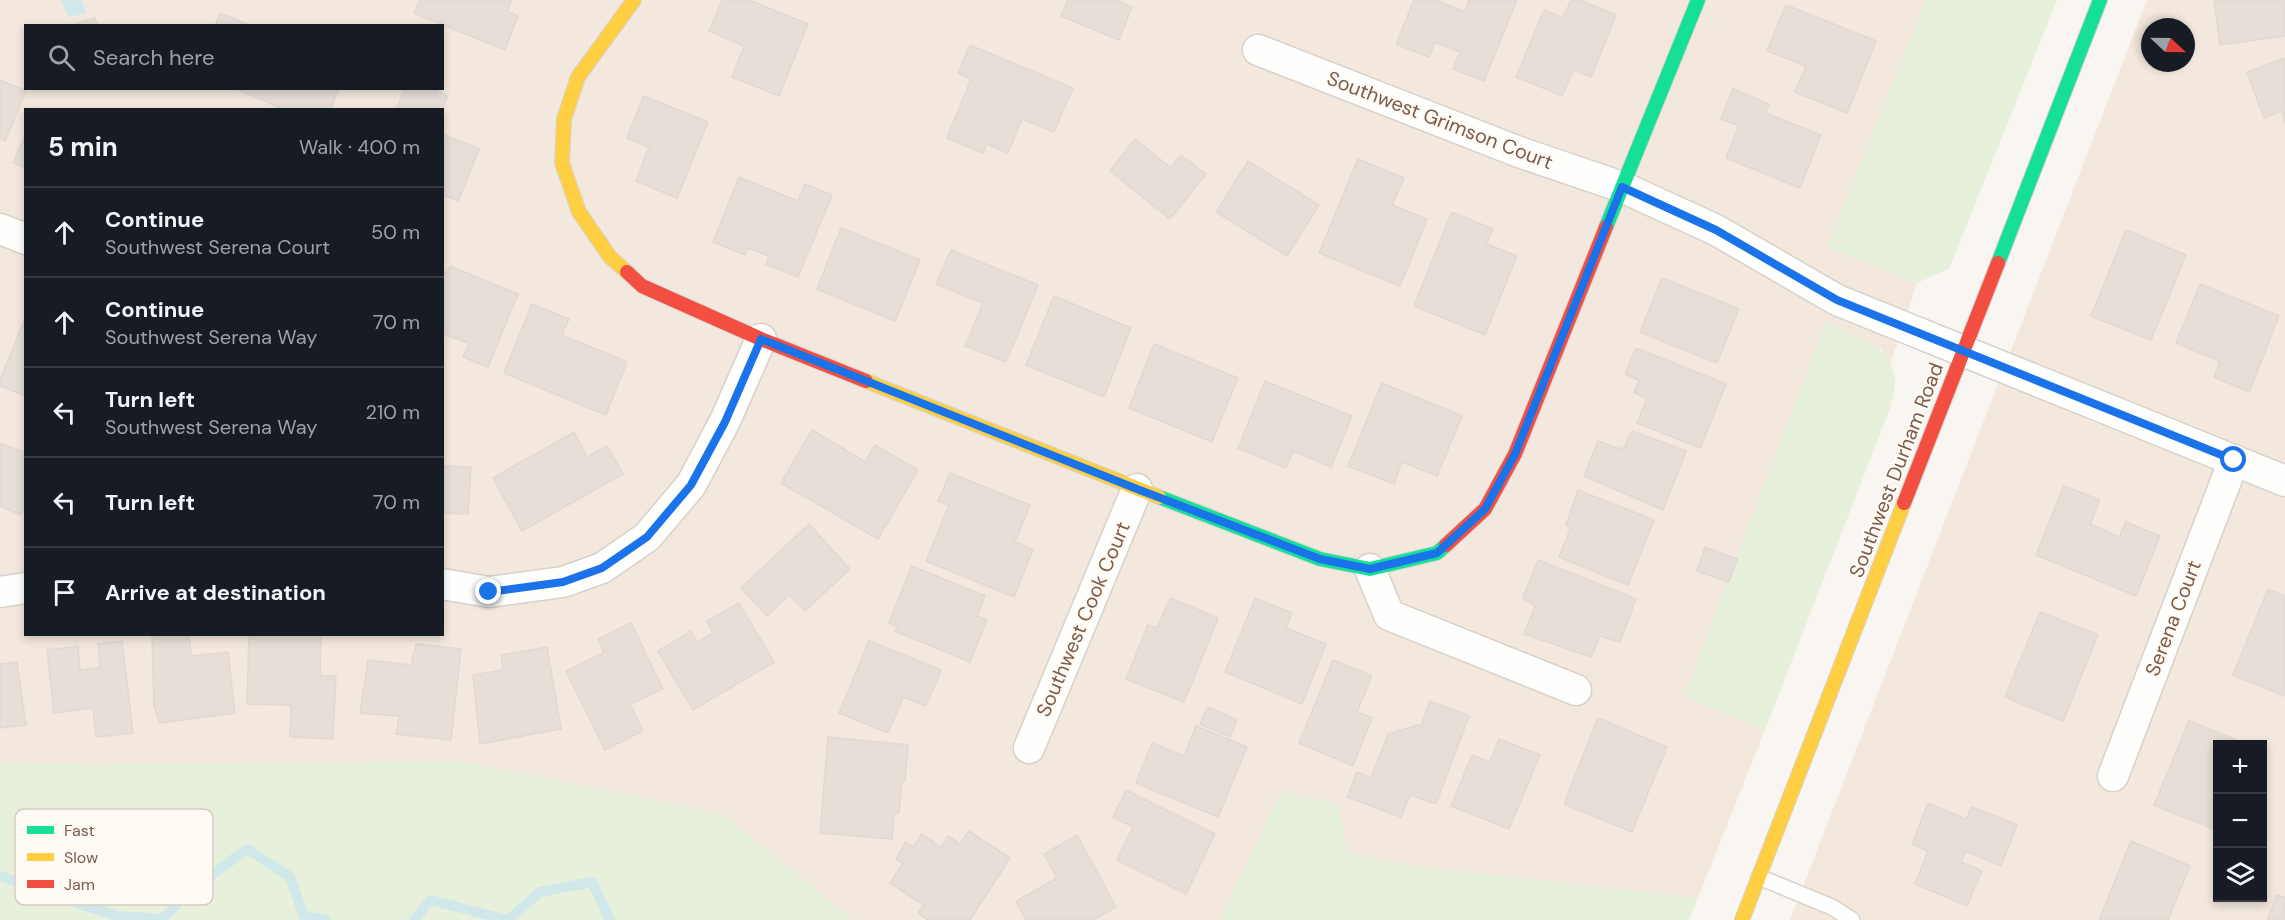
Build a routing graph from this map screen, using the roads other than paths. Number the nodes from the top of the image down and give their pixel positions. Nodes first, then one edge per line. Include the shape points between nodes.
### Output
1 (634, 0) edge
2 (1698, 0) edge
3 (2100, 0) edge
4 (1258, 50) dead end
5 (1622, 187) junction
6 (0, 229) edge
7 (24, 238) edge
8 (761, 339) junction
9 (1963, 351) junction
10 (2234, 460) junction
11 (2285, 482) edge
12 (1137, 489) junction
13 (1370, 569) junction
14 (444, 584) edge
15 (24, 588) edge
16 (0, 592) edge
17 (1576, 690) dead end
18 (1029, 748) dead end
19 (2113, 776) dead end
20 (1759, 877) junction
21 (1742, 920) edge
22 (1852, 920) edge

1 - 8 street via 578,77 564,119 562,163 579,212 610,257 642,286
2 - 5 street
3 - 9 street, Southwest Durham Road
4 - 5 street, Southwest Grimson Court via 1519,152
5 - 9 street, Southwest Grimson Court via 1716,230 1837,300
5 - 13 street via 1515,454 1485,509 1437,553
6 - 7 street
8 - 12 street
8 - 14 street via 725,422 691,485 647,537 602,568 563,582 489,592
9 - 10 street, Southwest Grimson Court
9 - 20 street, Southwest Durham Road
10 - 11 street, Southwest Grimson Court
10 - 19 street, Serena Court
12 - 13 street via 1320,559
12 - 18 street, Southwest Cook Court
13 - 17 street via 1389,615
15 - 16 street
20 - 21 street, Southwest Durham Road
20 - 22 lane via 1832,907

